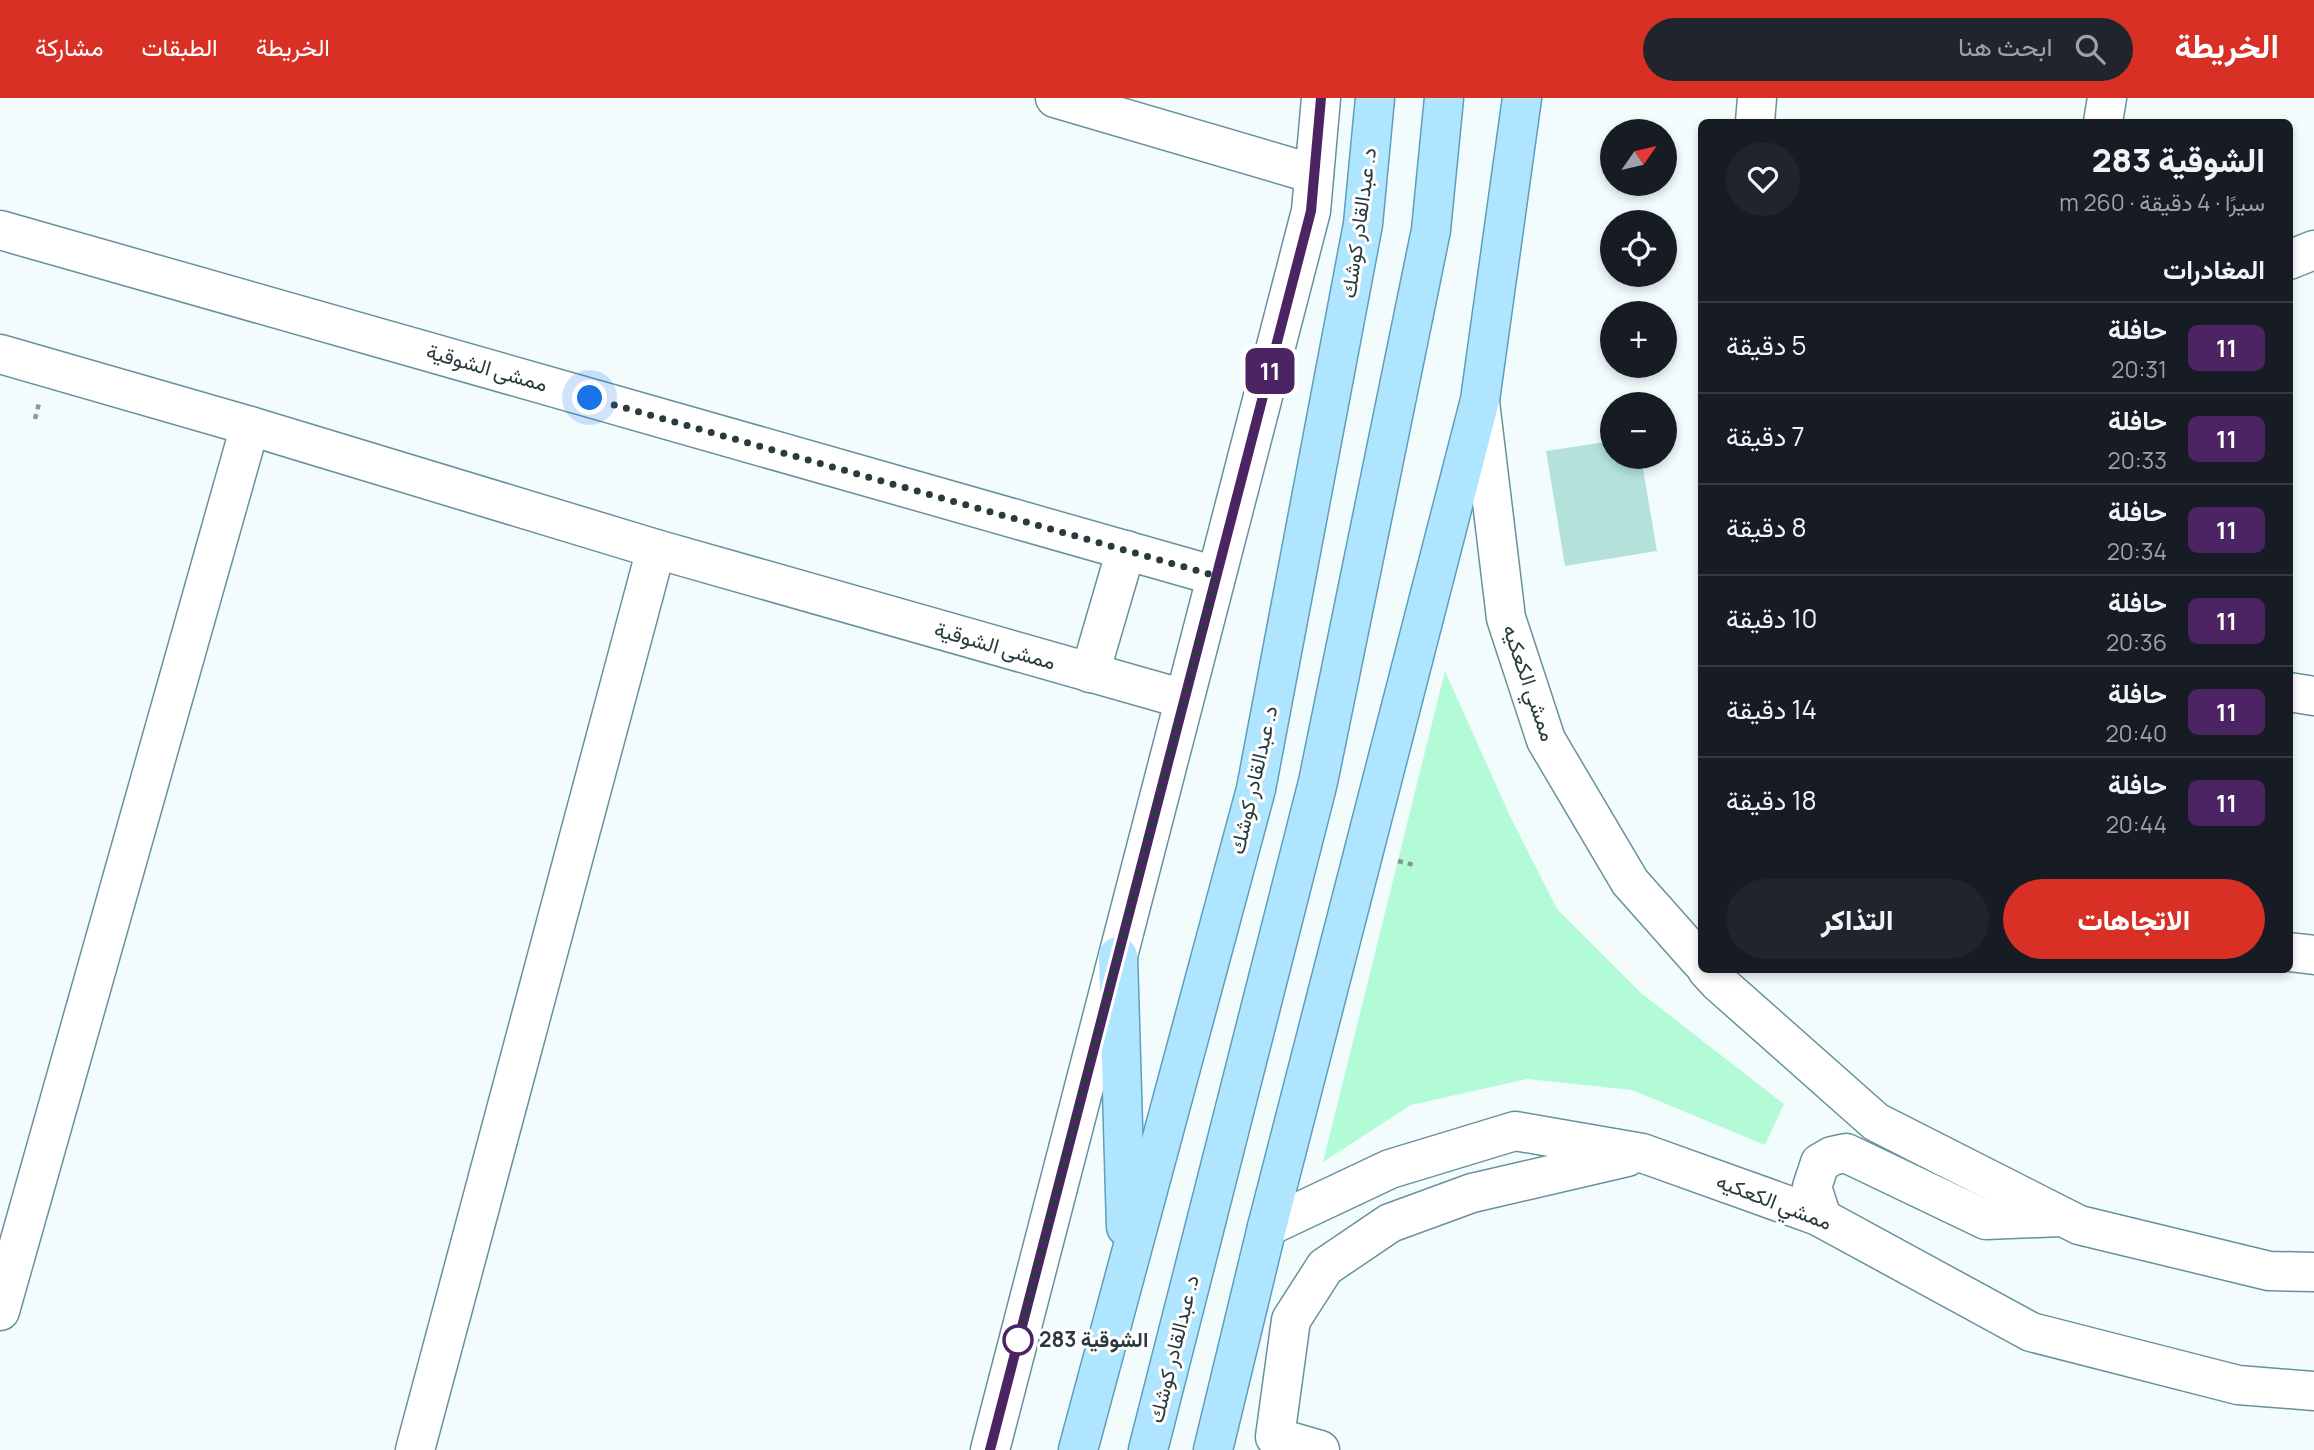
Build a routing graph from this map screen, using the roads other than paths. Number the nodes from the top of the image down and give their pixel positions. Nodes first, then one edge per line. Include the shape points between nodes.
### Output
1 (1055, 98) edge
2 (1321, 98) edge
3 (1376, 98) edge
4 (1444, 98) edge
5 (1522, 98) edge
6 (1757, 98) edge
7 (2107, 98) edge
8 (1755, 119) edge
9 (2104, 119) edge
10 (1314, 174) junction
11 (0, 230) edge
12 (2314, 250) edge
13 (2293, 258) edge
14 (0, 354) edge
15 (1480, 400) junction
16 (250, 426) junction
17 (656, 549) junction
18 (1126, 551) junction
19 (1216, 576) junction
20 (1090, 673) junction
21 (2293, 693) edge
22 (2314, 696) edge
23 (1184, 699) junction
24 (2293, 952) edge
25 (2314, 955) edge
26 (1118, 956) junction
27 (1698, 959) edge
28 (1710, 973) edge
29 (1642, 1153) junction
30 (2064, 1217) junction
31 (1822, 1218) junction
32 (1267, 1227) junction
33 (1127, 1267) junction
34 (2314, 1272) edge
35 (0, 1311) edge
36 (2314, 1391) edge
37 (1274, 1443) edge
38 (415, 1450) edge
39 (990, 1450) edge
40 (1078, 1450) edge
41 (1148, 1450) edge
42 (1213, 1450) edge
43 (1320, 1450) edge

1 - 10 street
2 - 10 street
3 - 33 main road, د. عبدالقادر كوشك via 1363,224 1256,789
4 - 41 main road, د. عبدالقادر كوشك via 1431,230 1318,782
5 - 15 main road
6 - 8 street
7 - 9 street
10 - 19 street via 1311,211
11 - 18 street, ممشى الشوقية
12 - 13 street
14 - 16 street, ممشى الشوقية
15 - 27 street, ممشي الكعكيه via 1506,618 1546,740 1630,882
15 - 32 main road
16 - 17 street, ممشى الشوقية
16 - 35 street
17 - 20 street, ممشى الشوقية
17 - 38 street
18 - 19 street, ممشى الشوقية
18 - 20 street
19 - 23 street
20 - 23 street, ممشى الشوقية
21 - 22 street
23 - 26 street
24 - 25 street
26 - 33 main road
26 - 39 street
28 - 30 street via 1876,1122
29 - 31 street, ممشي الكعكيه
29 - 32 street, ممشي الكعكيه via 1515,1131 1390,1170
29 - 37 street via 1472,1193 1390,1223 1325,1267 1291,1320
30 - 31 street via 1986,1220 1846,1153 1821,1163 1812,1187
30 - 34 street via 2079,1225 2269,1271
31 - 36 street, ممشي الكعكيه via 2031,1332 2238,1385
32 - 42 main road
33 - 40 main road, د. عبدالقادر كوشك
37 - 43 street

